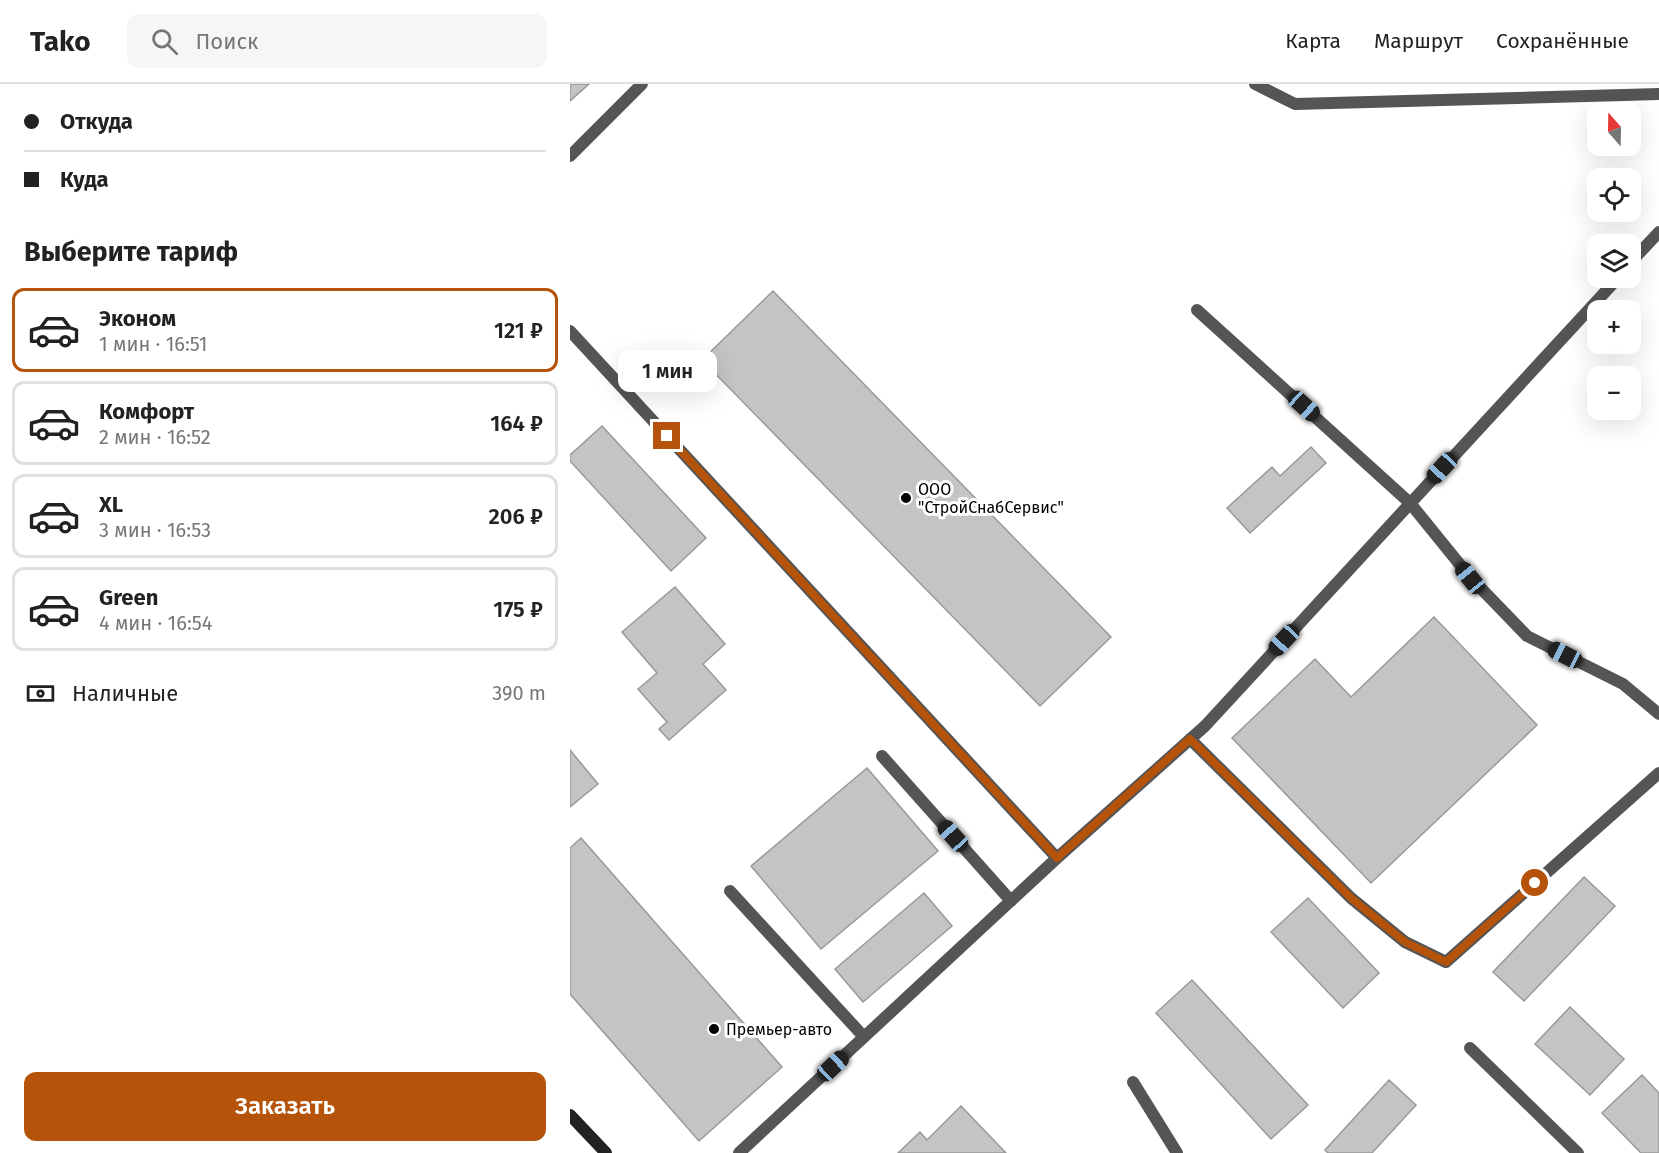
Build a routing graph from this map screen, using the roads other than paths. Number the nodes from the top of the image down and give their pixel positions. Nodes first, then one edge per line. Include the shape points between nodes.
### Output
1 (642, 84) edge
2 (1255, 84) edge
3 (1659, 94) edge
4 (570, 156) edge
5 (1659, 232) edge
6 (1641, 251) edge
7 (1609, 288) edge
8 (1197, 310) dead end
9 (570, 331) edge
10 (1410, 503) junction
11 (1657, 709) edge
12 (1190, 739) junction
13 (882, 756) dead end
14 (1659, 773) edge
15 (1057, 858) junction
16 (730, 891) dead end
17 (1011, 901) junction
18 (864, 1037) junction
19 (1470, 1048) dead end
20 (1132, 1082) dead end
21 (570, 1115) edge
22 (606, 1153) edge
23 (739, 1153) edge
24 (1177, 1153) edge
25 (1578, 1153) edge

1 - 4 lane
2 - 3 lane via 1295,104
5 - 6 lane
7 - 10 lane
8 - 10 lane
9 - 15 lane
10 - 11 lane via 1470,578 1527,636 1623,684
10 - 12 lane
12 - 14 lane via 1351,898 1405,942 1446,962
12 - 15 lane
13 - 17 lane
15 - 17 lane
16 - 18 lane
17 - 18 lane
18 - 23 lane
19 - 25 lane
20 - 24 lane
21 - 22 main road

